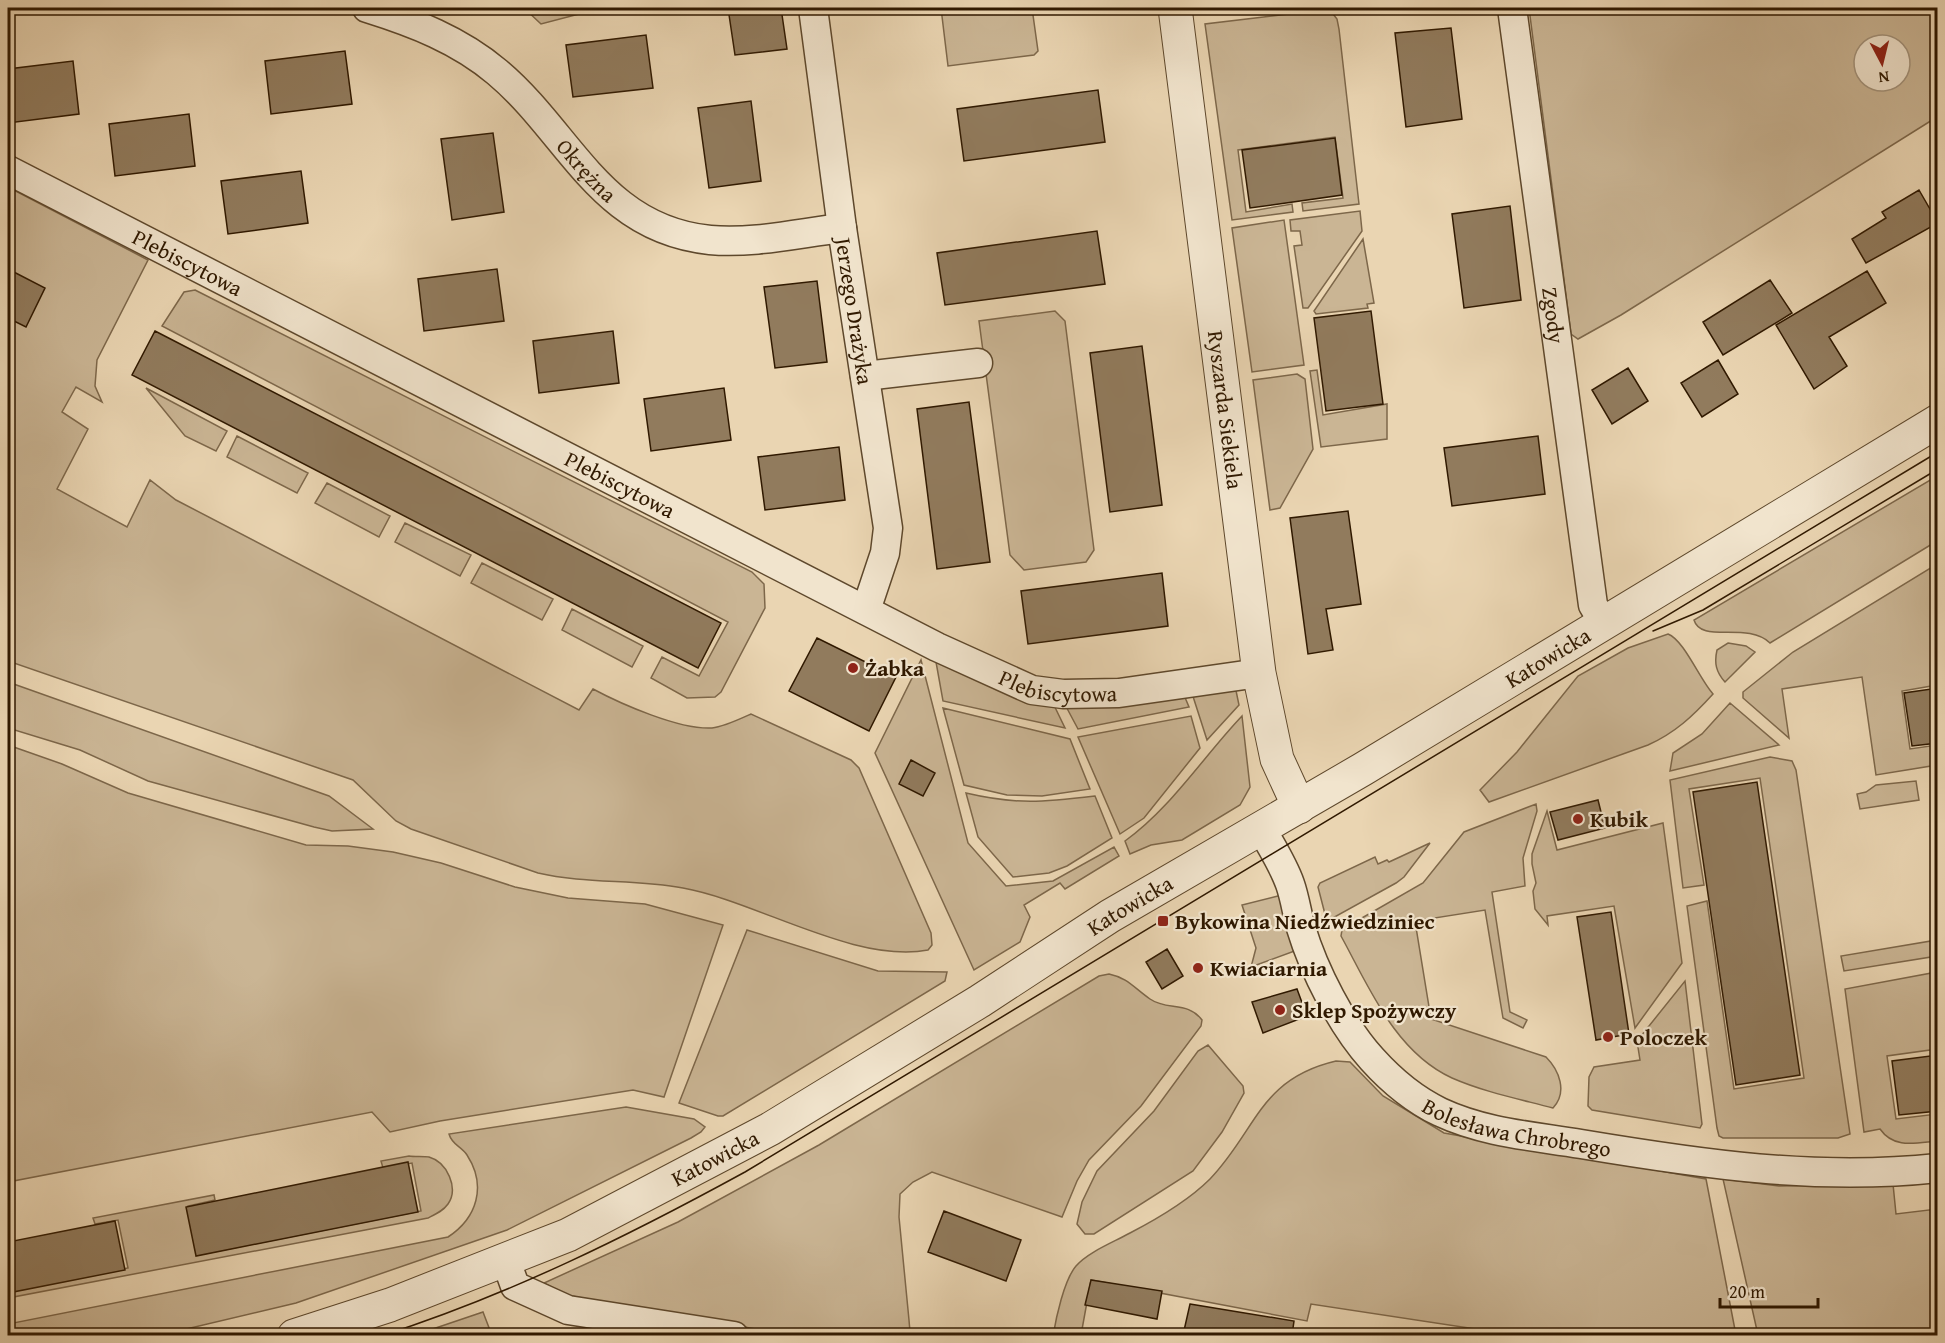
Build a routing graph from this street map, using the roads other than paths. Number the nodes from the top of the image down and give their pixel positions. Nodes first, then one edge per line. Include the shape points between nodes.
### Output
1 (367, 8) edge
2 (813, 8) edge
3 (1175, 8) edge
4 (1512, 8) edge
5 (8, 170) edge
6 (842, 228) junction
7 (978, 363) dead end
8 (865, 376) junction
9 (1938, 421) edge
10 (866, 610) junction
11 (1603, 622) junction
12 (1258, 673) junction
13 (1299, 807) junction
14 (1261, 828) junction
15 (1938, 1168) edge
16 (506, 1261) junction
17 (294, 1335) edge
18 (734, 1335) edge

1 - 6 street, Okrężna via 417,24 466,48 499,73 600,187 661,227 710,240
2 - 6 street, Jerzego Drażyka
3 - 12 street, Ryszarda Siekiela
4 - 11 street, Zgody via 1593,605
5 - 10 street, Plebiscytowa
6 - 8 street, Jerzego Drażyka
7 - 8 street
8 - 10 street, Jerzego Drażyka via 888,528 885,553
9 - 11 street, Katowicka
10 - 12 street, Plebiscytowa via 1032,690 1119,693
11 - 13 street, Katowicka
12 - 13 street, Ryszarda Siekiela via 1277,759
13 - 14 street, Katowicka
14 - 15 street, Bolesława Chrobrego via 1290,885 1313,962 1340,1013 1371,1058 1403,1088 1439,1111 1518,1136 1712,1165 1818,1173
14 - 16 street, Katowicka via 1110,916 898,1053 770,1130 635,1202
16 - 17 street, Katowicka via 390,1305
16 - 18 street via 515,1286 568,1310

